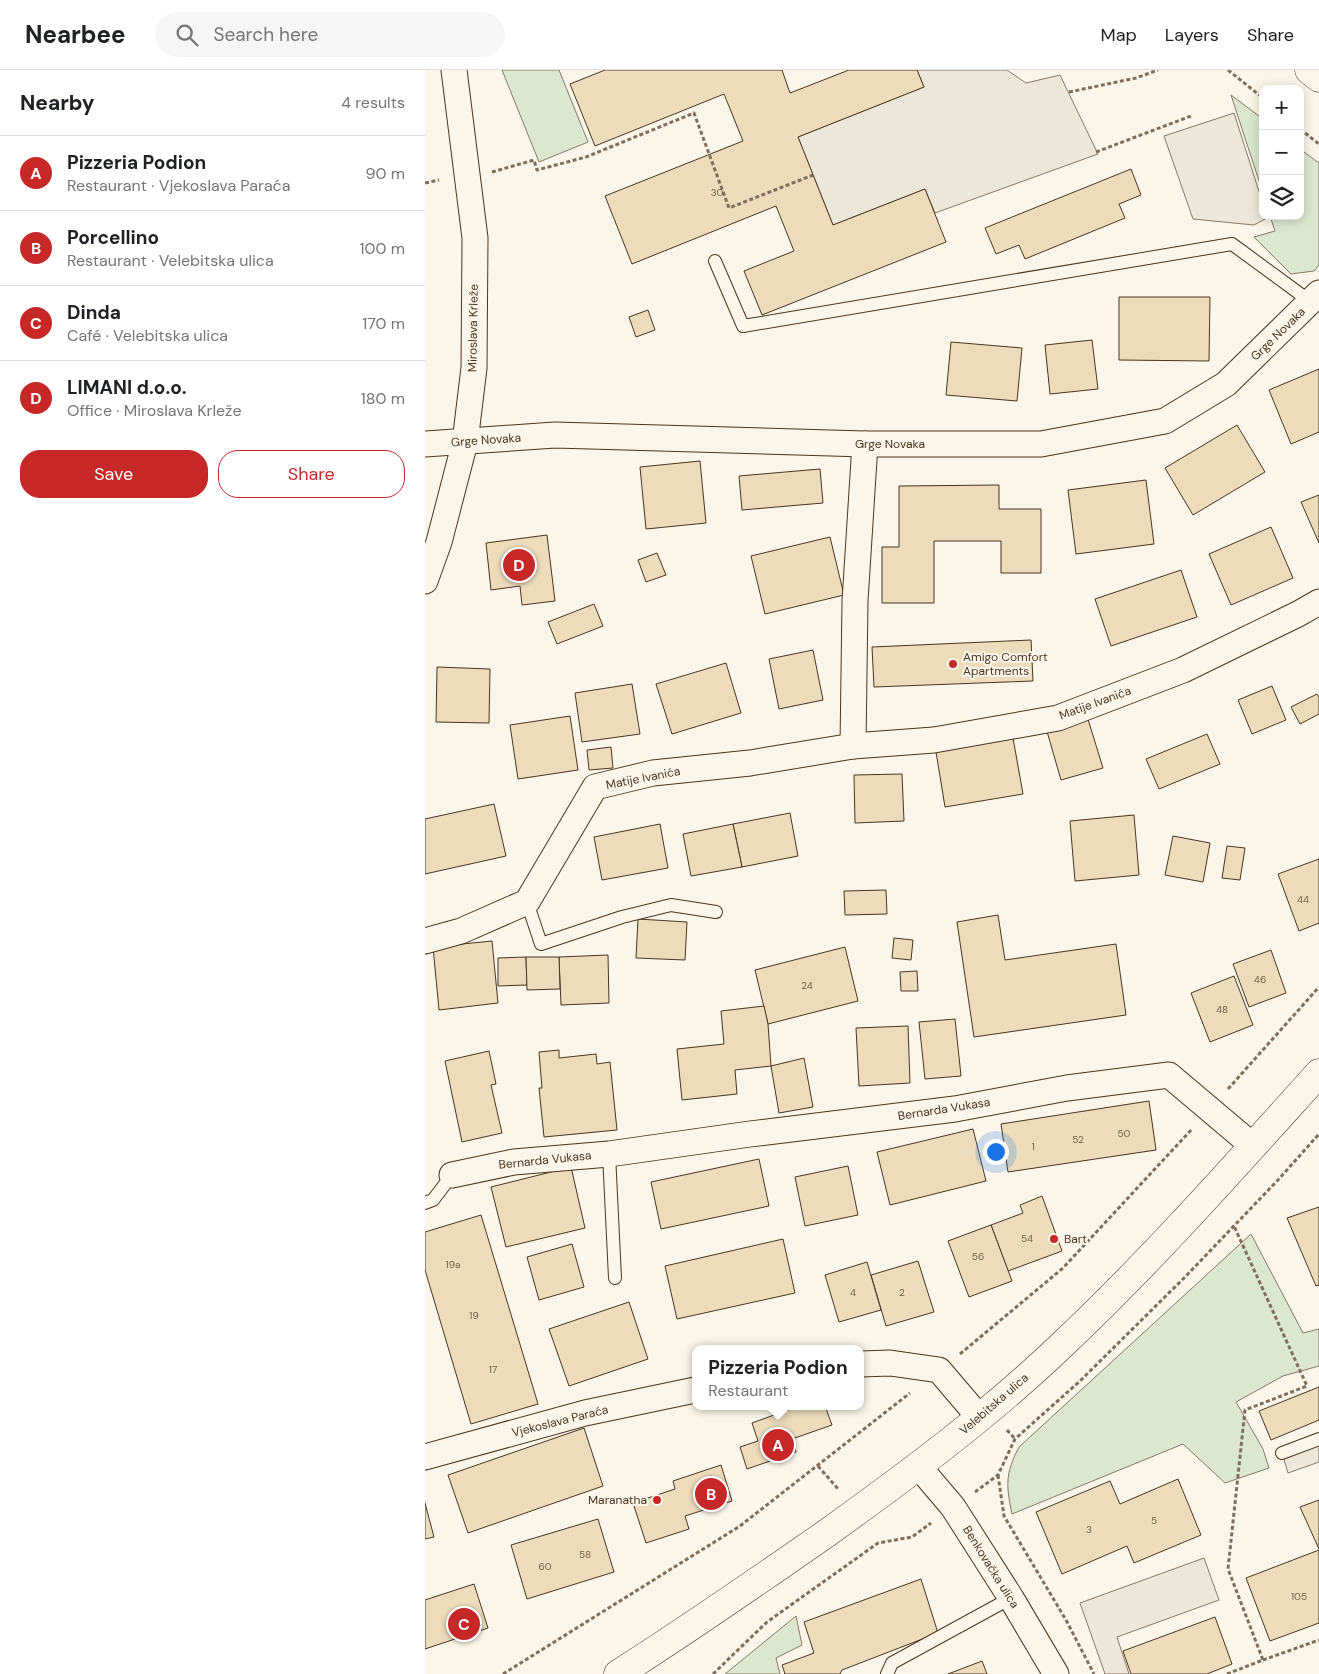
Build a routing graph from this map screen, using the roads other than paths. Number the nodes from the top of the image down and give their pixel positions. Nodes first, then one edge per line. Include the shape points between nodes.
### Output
1 (454, 70) edge
2 (1309, 70) edge
3 (1319, 78) edge
4 (715, 261) dead end
5 (1316, 302) edge
6 (465, 442) junction
7 (425, 444) edge
8 (865, 444) junction
9 (425, 581) edge
10 (1319, 602) edge
11 (853, 746) junction
12 (527, 902) junction
13 (716, 912) dead end
14 (425, 941) edge
15 (1319, 1074) edge
16 (1253, 1146) junction
17 (609, 1154) junction
18 (452, 1175) joint
19 (425, 1203) edge
20 (615, 1278) dead end
21 (864, 1364) edge
22 (692, 1391) edge
23 (979, 1418) junction
24 (1319, 1439) edge
25 (1282, 1452) dead end
26 (425, 1457) edge
27 (919, 1467) junction
28 (1011, 1598) junction
29 (619, 1674) edge
30 (887, 1674) edge
31 (1056, 1674) edge

1 - 6 street, Miroslava Krleže via 475,238 474,368
2 - 3 street
4 - 5 lane, Grge Novaka via 743,326 1232,244
5 - 8 street, Grge Novaka via 1227,384 1165,421 1041,444
6 - 7 street, Grge Novaka
6 - 8 street, Grge Novaka via 555,434
6 - 9 street, Miroslava Krleže via 439,542
8 - 11 street via 855,601
10 - 11 street, Matije Ivanića via 1183,670 1058,718 934,740
11 - 12 street, Matije Ivanića via 750,763 653,773 595,787
12 - 13 lane via 541,944 622,917 671,905
12 - 14 street via 461,931
15 - 16 street, Velebitska ulica
16 - 17 street, Bernarda Vukasa via 1169,1075 1067,1088 955,1109
16 - 23 street, Velebitska ulica via 1119,1289 1062,1345
17 - 18 street, Bernarda Vukasa via 514,1162
17 - 20 lane, Bernarda Vukasa
18 - 19 lane via 433,1200
21 - 23 street via 890,1363 939,1370
22 - 26 street, Vjekoslava Paraća via 585,1413
23 - 27 street, Velebitska ulica
24 - 25 lane
27 - 28 street, Benkovačka ulica via 953,1507
27 - 29 street, Velebitska ulica via 764,1577
28 - 30 lane via 892,1663
28 - 31 street, Benkovačka ulica

